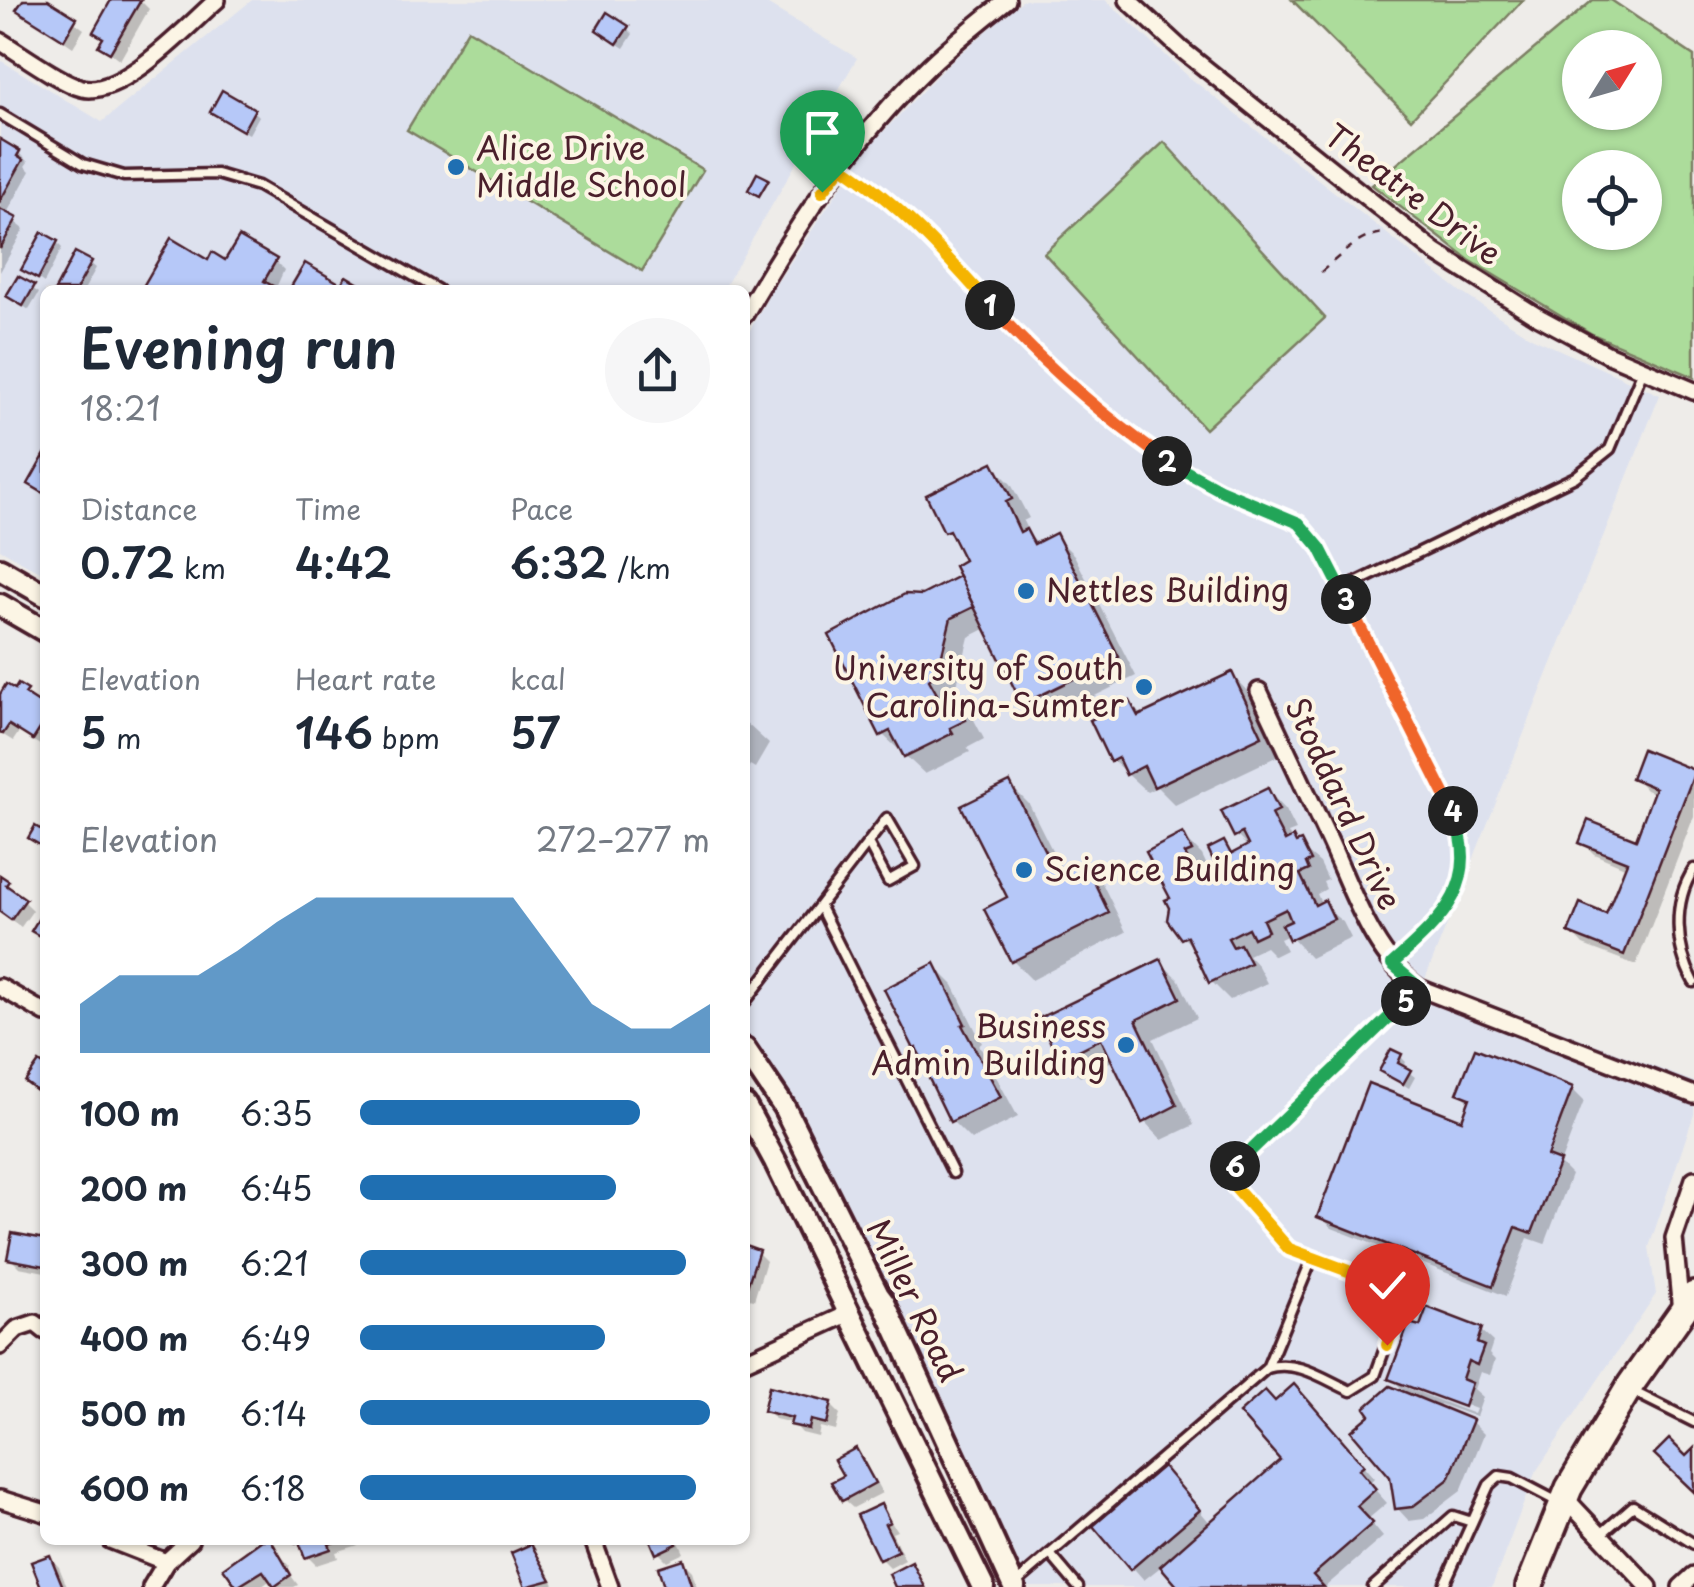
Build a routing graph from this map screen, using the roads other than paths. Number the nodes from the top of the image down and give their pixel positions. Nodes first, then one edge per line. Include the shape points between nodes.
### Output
1 (217, 0) edge
2 (1007, 0) edge
3 (1128, 0) edge
4 (0, 41) edge
5 (0, 114) edge
6 (429, 285) edge
7 (750, 306) edge
8 (1643, 370) junction
9 (1694, 392) edge
10 (0, 568) edge
11 (40, 591) edge
12 (0, 605) edge
13 (40, 628) edge
14 (1260, 691) dead end
15 (868, 843) junction
16 (1694, 870) edge
17 (820, 907) junction
18 (1392, 964) junction
19 (1694, 982) edge
20 (0, 987) edge
21 (1420, 988) junction
22 (750, 996) edge
23 (40, 1010) edge
24 (750, 1056) edge
25 (1694, 1096) edge
26 (750, 1116) edge
27 (953, 1173) dead end
28 (1694, 1180) edge
29 (1312, 1259) junction
30 (1687, 1303) edge
31 (850, 1313) junction
32 (40, 1326) edge
33 (0, 1346) edge
34 (750, 1359) edge
35 (1267, 1368) junction
36 (1628, 1389) junction
37 (1694, 1422) edge
38 (0, 1499) edge
39 (1564, 1501) junction
40 (40, 1511) edge
41 (1472, 1522) junction
42 (1600, 1535) junction
43 (1694, 1544) edge
44 (123, 1545) edge
45 (185, 1545) edge
46 (595, 1545) edge
47 (1050, 1554) junction
48 (166, 1562) junction
49 (1694, 1575) edge
50 (151, 1587) edge
51 (610, 1587) edge
52 (984, 1587) edge
53 (1013, 1587) edge
54 (1078, 1587) edge
55 (1373, 1587) edge
56 (1443, 1587) edge
57 (1529, 1587) edge
58 (1649, 1587) edge
59 (1682, 1587) edge

1 - 4 street via 126,79 100,90 80,88
2 - 7 street via 919,76 842,166
3 - 8 street, Theatre Drive via 1403,228 1496,292
5 - 6 lane via 83,164 124,176 216,174 258,186
8 - 9 street, Theatre Drive
8 - 18 lane via 1610,449 1598,462 1342,590 1450,804 1464,854 1450,908
10 - 11 street
12 - 13 street
14 - 18 street, Stoddard Drive
15 - 15 lane via 887,818 915,866 888,881
15 - 17 lane
16 - 19 lane via 1679,909
17 - 22 lane
17 - 27 lane
18 - 21 street, Stoddard Drive
20 - 23 street
21 - 25 street, Stoddard Drive
21 - 29 lane via 1225,1176 1289,1249
24 - 53 street, Miller Road via 784,1107 884,1303
26 - 31 street, Miller Road
28 - 30 street via 1674,1238
29 - 35 lane
29 - 35 lane via 1406,1292 1375,1376 1350,1391 1302,1368
30 - 36 highway
31 - 34 street
31 - 52 street, Miller Road
32 - 33 street via 25,1324
35 - 47 lane
36 - 37 lane
36 - 39 highway
38 - 40 street
39 - 41 lane via 1499,1476
39 - 42 street
39 - 57 highway
41 - 55 lane via 1453,1516
41 - 56 lane
42 - 43 lane via 1634,1506
42 - 58 street
44 - 48 street
45 - 48 street
46 - 51 street
47 - 53 lane
47 - 54 lane
48 - 50 street
49 - 59 street

